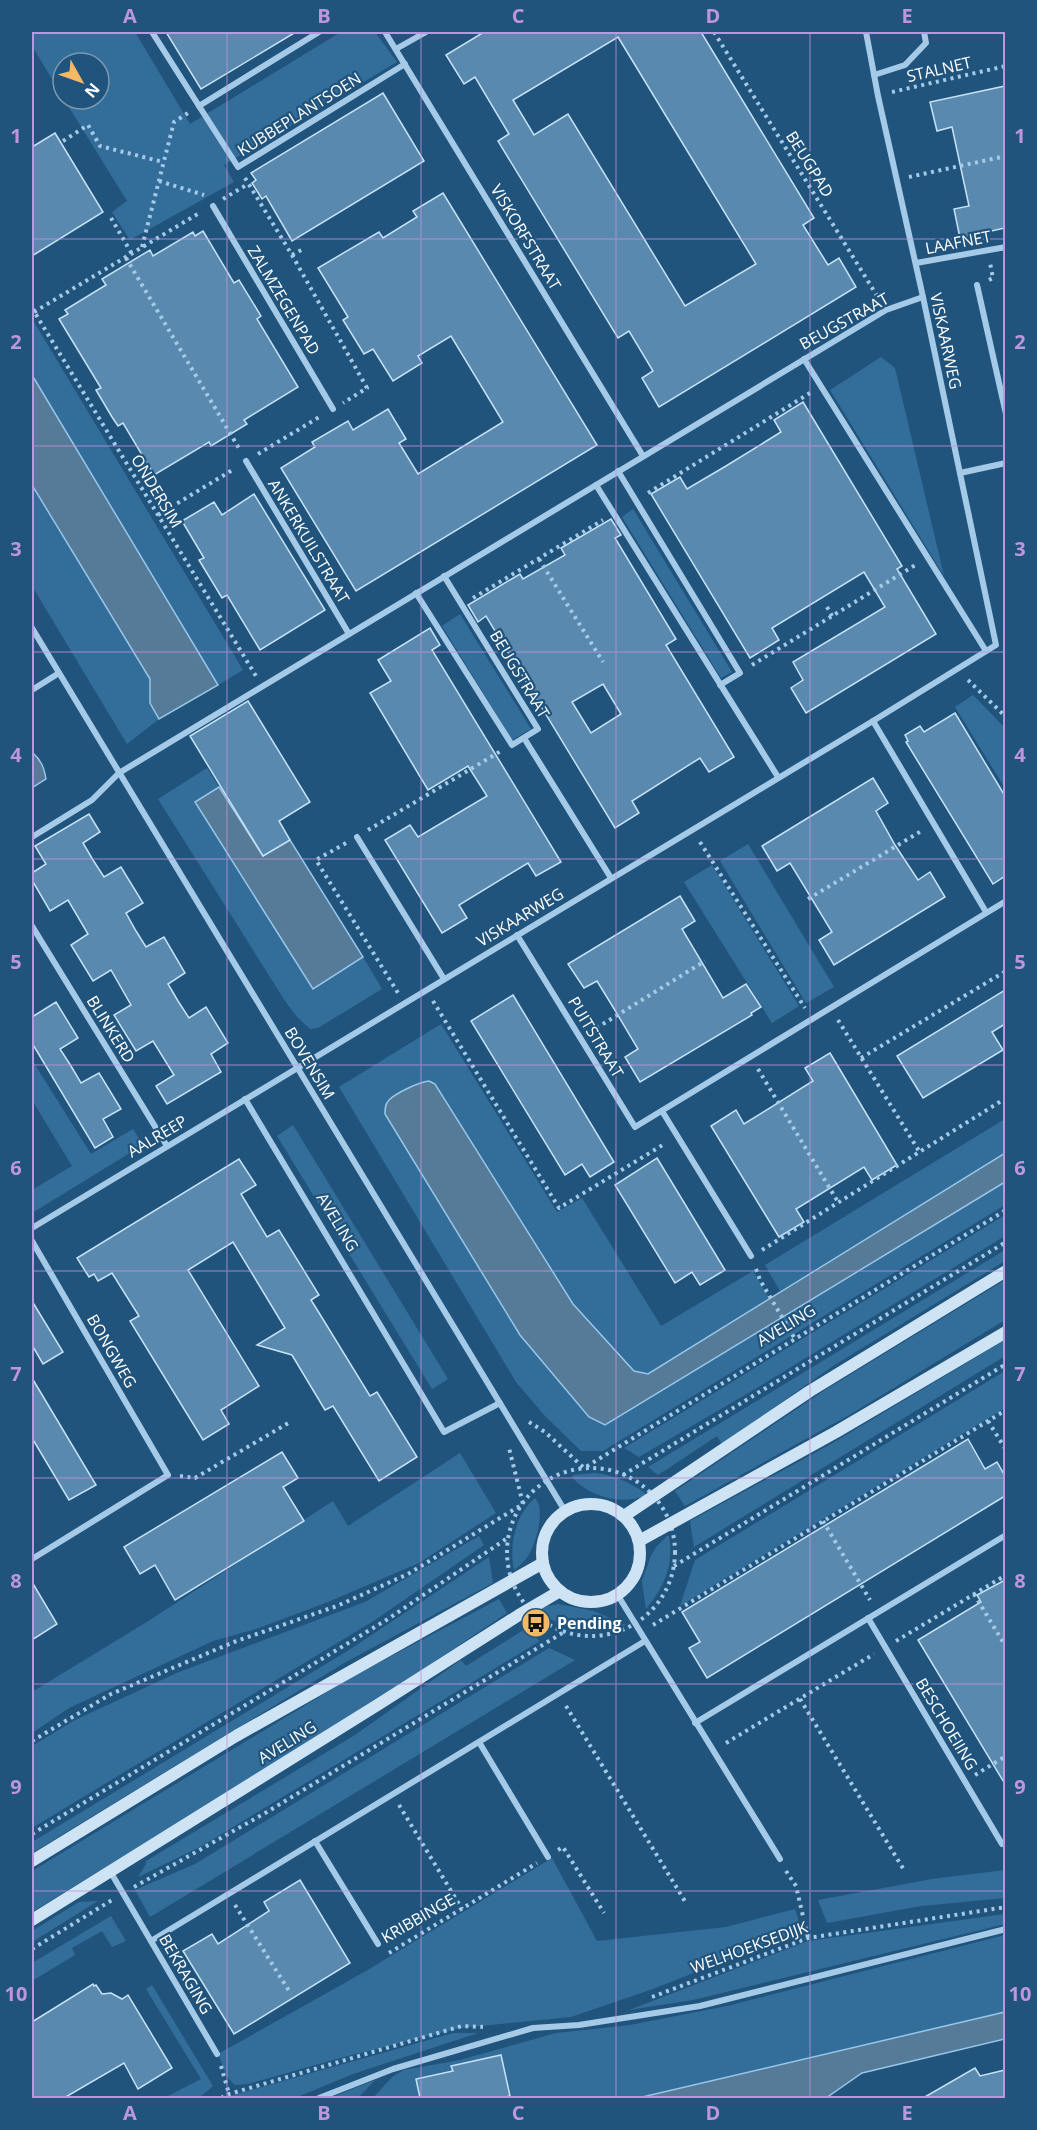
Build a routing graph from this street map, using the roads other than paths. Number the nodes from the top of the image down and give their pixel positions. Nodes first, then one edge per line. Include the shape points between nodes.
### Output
1 (152, 32) edge
2 (319, 32) edge
3 (385, 32) edge
4 (426, 32) edge
5 (866, 32) edge
6 (924, 32) edge
7 (396, 50) junction
8 (405, 64) junction
9 (874, 75) junction
10 (199, 106) junction
11 (213, 206) road end
12 (1005, 247) edge
13 (916, 263) junction
14 (977, 285) road end
15 (923, 297) junction
16 (804, 359) junction
17 (333, 409) road end
18 (1005, 414) edge
19 (644, 456) junction
20 (246, 461) road end
21 (1005, 463) edge
22 (618, 471) junction
23 (960, 473) junction
24 (596, 485) junction
25 (444, 576) junction
26 (416, 593) junction
27 (32, 628) edge
28 (349, 634) junction
29 (986, 651) junction
30 (59, 674) junction
31 (720, 685) junction
32 (32, 690) edge
33 (873, 721) junction
34 (524, 738) junction
35 (119, 773) junction
36 (778, 777) junction
37 (32, 837) edge
38 (357, 837) road end
39 (611, 878) junction
40 (1005, 901) edge
41 (986, 912) junction
42 (32, 926) edge
43 (517, 934) junction
44 (444, 979) junction
45 (297, 1068) junction
46 (245, 1099) junction
47 (662, 1111) junction
48 (167, 1146) junction
49 (32, 1228) edge
50 (32, 1241) edge
51 (751, 1256) road end
52 (1005, 1271) edge
53 (1005, 1332) edge
54 (500, 1403) junction
55 (565, 1511) junction
56 (624, 1516) junction
57 (1005, 1535) edge
58 (639, 1541) junction
59 (32, 1558) edge
60 (543, 1563) junction
61 (560, 1591) junction
62 (617, 1594) junction
63 (868, 1618) junction
64 (645, 1641) junction
65 (696, 1723) junction
66 (479, 1742) junction
67 (315, 1841) junction
68 (1002, 1844) dead end
69 (548, 1857) road end
70 (780, 1859) dead end
71 (32, 1861) edge
72 (110, 1871) junction
73 (32, 1920) edge
74 (1005, 1929) edge
75 (151, 1941) junction
76 (378, 1944) road end
77 (217, 2054) road end
78 (319, 2098) edge

1 - 10 street, KUBBEPLANTSOEN
2 - 10 street
3 - 7 street, VISKORFSTRAAT
4 - 7 street
5 - 9 street, VISKAARWEG
6 - 9 street via 926,43 905,66
7 - 8 street, VISKORFSTRAAT
8 - 10 street, KUBBEPLANTSOEN via 238,167
8 - 19 street, VISKORFSTRAAT
9 - 13 street, VISKAARWEG
11 - 17 street, ZALMZEGENPAD
12 - 13 street, LAAFNET
13 - 15 street, VISKAARWEG
14 - 18 street
15 - 16 street, BEUGSTRAAT via 886,310
15 - 23 street, VISKAARWEG
16 - 19 street, BEUGSTRAAT
16 - 29 street
19 - 22 street, BEUGSTRAAT
20 - 28 street, ANKERKUILSTRAAT
21 - 23 street
22 - 24 street, BEUGSTRAAT
22 - 31 street via 740,673
23 - 29 street, VISKAARWEG via 996,645
24 - 25 street, BEUGSTRAAT
24 - 31 street
25 - 26 street, BEUGSTRAAT
25 - 34 street, BEUGSTRAAT via 538,729
26 - 28 street, BEUGSTRAAT
26 - 34 street, BEUGSTRAAT via 512,745
27 - 30 street, BOVENSIM
28 - 35 street, BEUGSTRAAT
29 - 33 street, VISKAARWEG
30 - 32 street
30 - 35 street, BOVENSIM
31 - 36 street
33 - 36 street, VISKAARWEG
33 - 41 street
34 - 39 street
35 - 37 street via 92,800
35 - 45 street, BOVENSIM
36 - 39 street, VISKAARWEG
38 - 44 street
39 - 43 street, VISKAARWEG
40 - 41 street, PUITSTRAAT
41 - 47 street, PUITSTRAAT
42 - 48 street, BLINKERD
43 - 44 street, VISKAARWEG
43 - 47 street, PUITSTRAAT via 635,1127
44 - 45 street, VISKAARWEG
45 - 46 street, AALREEP
45 - 54 street, BOVENSIM
46 - 48 street, AALREEP
46 - 54 street, AVELING via 444,1432
47 - 51 street
48 - 49 street, AALREEP
50 - 59 street, BONGWEG via 168,1475
52 - 56 main road via 810,1391
53 - 58 main road via 836,1432
54 - 55 street, BOVENSIM
55 - 56 main road via 589,1503 614,1509
55 - 60 main road via 544,1539
56 - 58 main road
57 - 63 street
58 - 62 main road via 634,1576
60 - 61 main road
60 - 71 main road, AVELING via 236,1737
61 - 62 main road via 588,1601
61 - 72 main road, AVELING
62 - 64 street
63 - 65 street
63 - 68 street, BESCHOEIING
64 - 65 street
64 - 66 street
65 - 70 street
66 - 67 street
66 - 69 street
67 - 75 street
67 - 76 street, KRIBBINGE
72 - 73 main road, AVELING
72 - 75 street, BEKRAGING
74 - 78 street via 700,2006 579,2025 533,2028 393,2069
75 - 77 street, BEKRAGING

